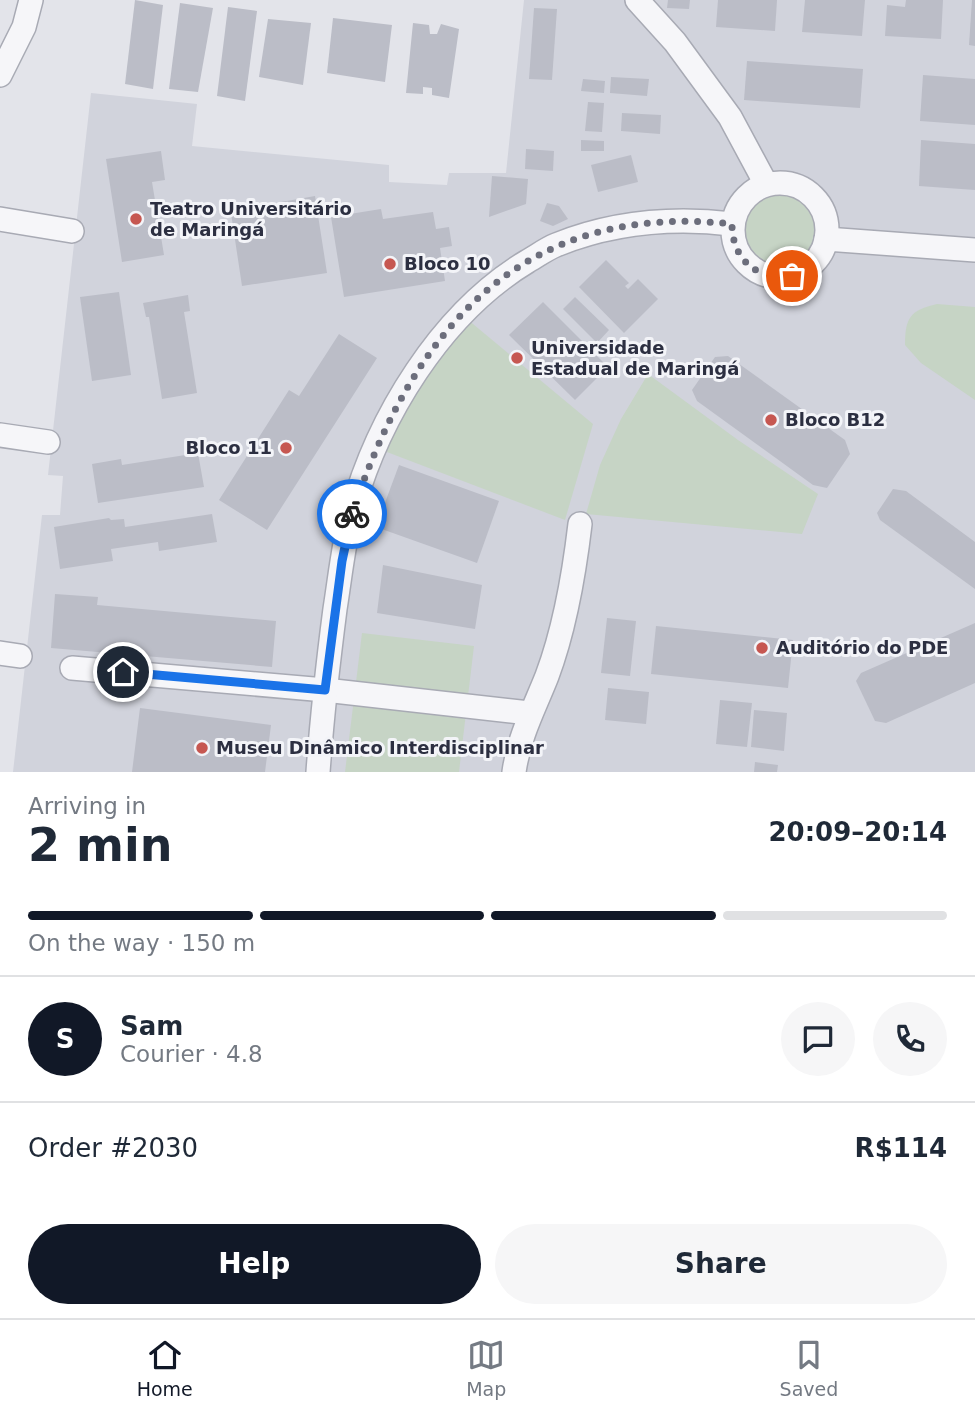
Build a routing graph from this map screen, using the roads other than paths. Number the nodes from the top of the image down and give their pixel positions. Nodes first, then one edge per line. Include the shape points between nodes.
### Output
1 (31, 0) edge
2 (637, 0) edge
3 (0, 75) edge
4 (766, 184) junction
5 (0, 219) edge
6 (732, 224) junction
7 (72, 231) dead end
8 (826, 239) junction
9 (975, 250) edge
10 (0, 435) edge
11 (48, 442) dead end
12 (580, 524) dead end
13 (72, 668) dead end
14 (325, 690) junction
15 (529, 713) junction
16 (318, 772) edge
17 (514, 772) edge

1 - 3 street via 24,27
2 - 4 street via 675,42 730,117
4 - 6 street via 743,199
4 - 8 street via 794,185 817,200 827,225
5 - 7 street
6 - 8 street via 738,253 747,265 770,276 804,271
6 - 14 street via 655,220 602,230 554,246 505,275 450,326 406,389 370,461 351,515
8 - 9 street
10 - 11 street
12 - 15 street via 556,648
13 - 14 street
14 - 15 street
14 - 16 street
15 - 17 street

